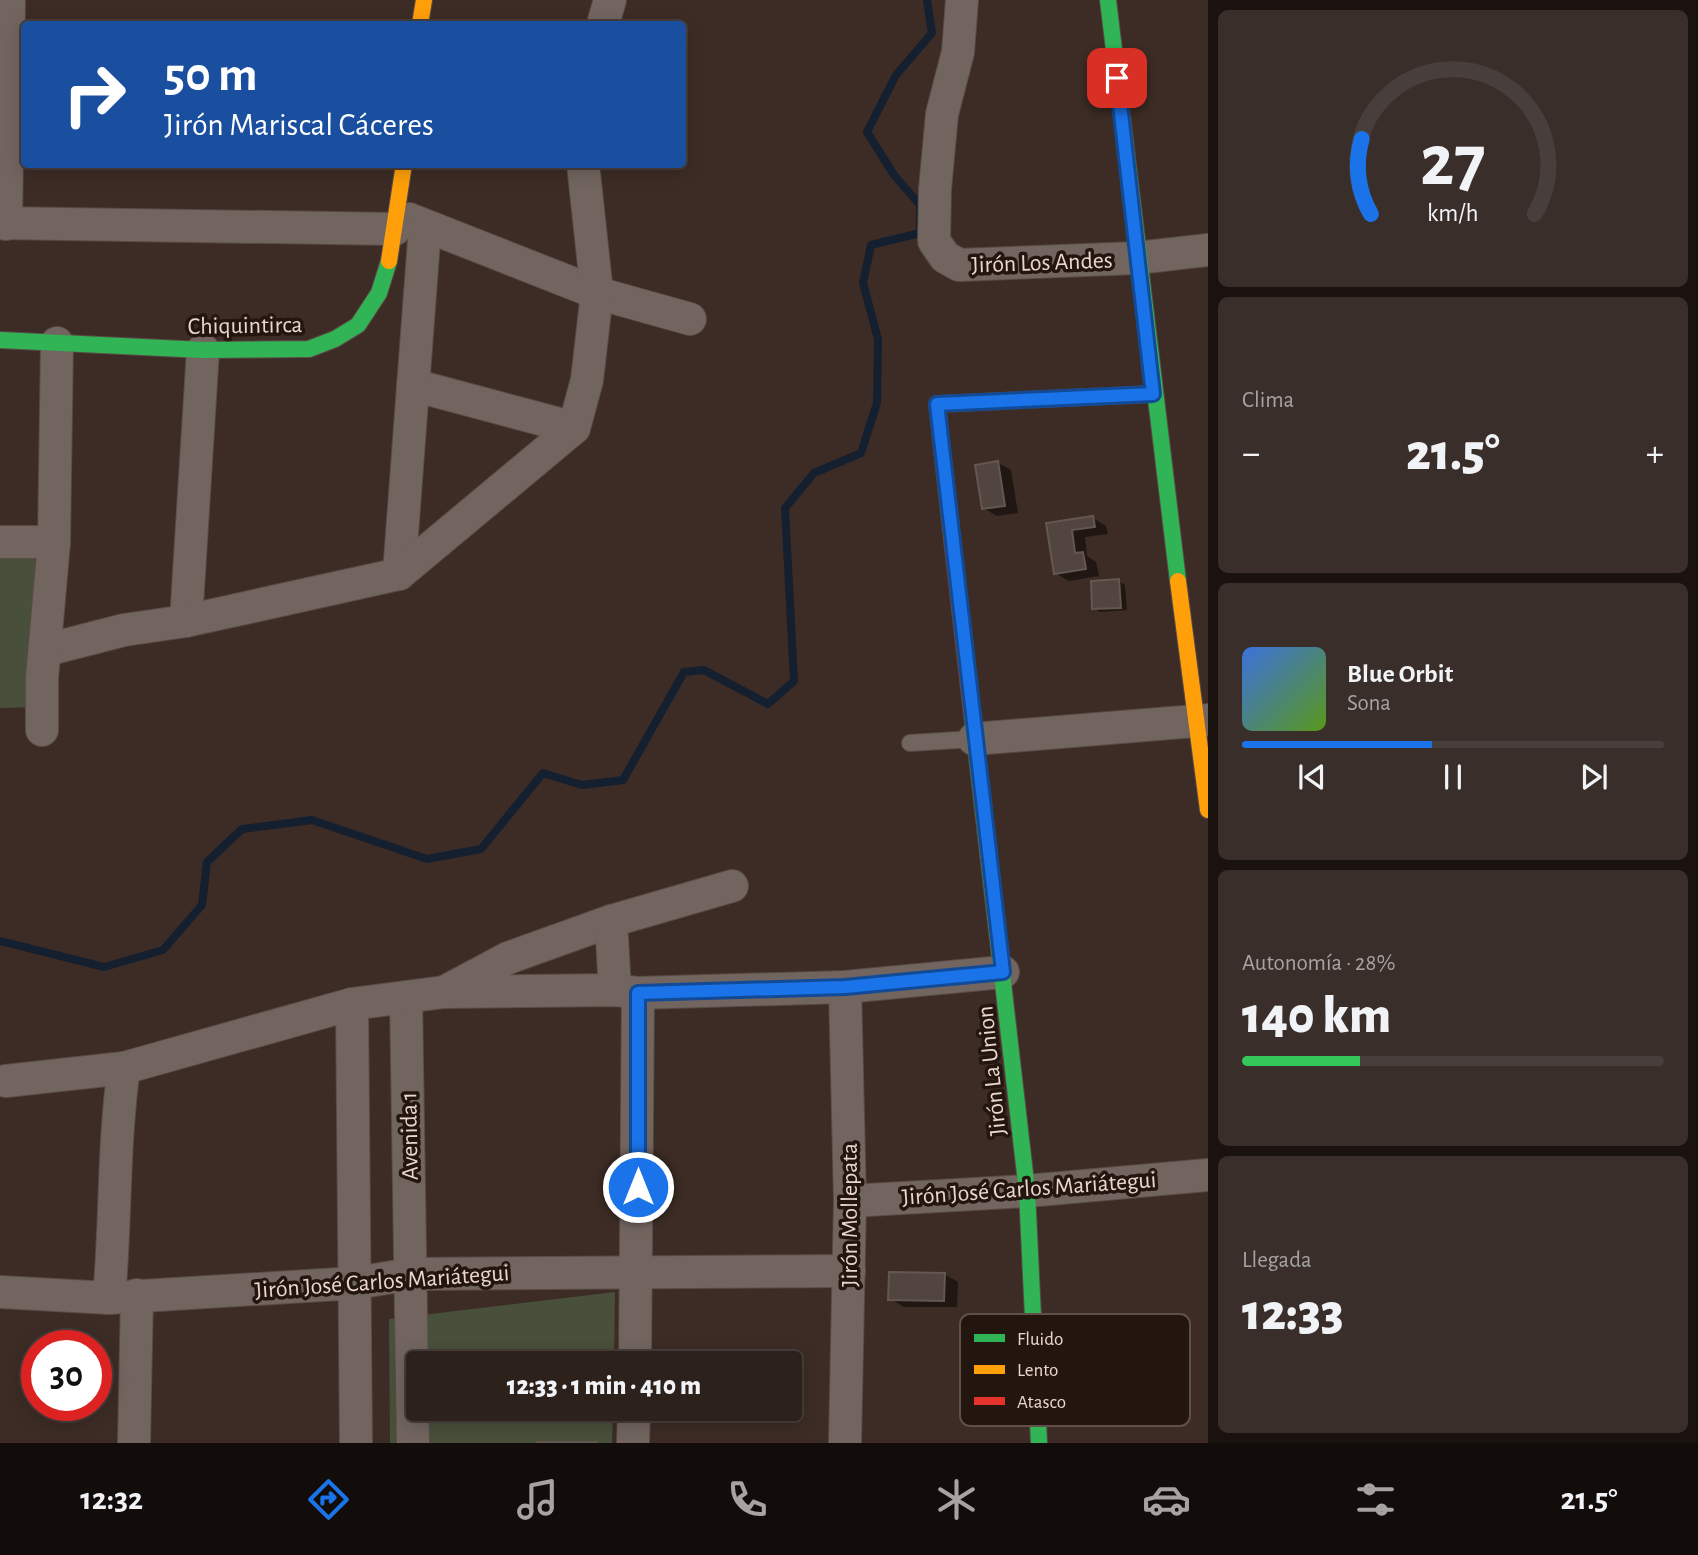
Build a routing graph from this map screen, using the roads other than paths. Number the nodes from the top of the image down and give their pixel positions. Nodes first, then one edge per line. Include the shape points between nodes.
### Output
1 (424, 0) edge
2 (610, 0) edge
3 (962, 0) edge
4 (1108, 0) edge
5 (420, 21) edge
6 (604, 21) edge
7 (10, 22) edge
8 (404, 168) edge
9 (583, 168) edge
10 (3, 223) edge
11 (406, 223) junction
12 (1208, 250) edge
13 (1137, 258) junction
14 (597, 293) junction
15 (690, 319) dead end
16 (0, 340) edge
17 (57, 343) junction
18 (203, 350) junction
19 (413, 385) junction
20 (1153, 394) junction
21 (574, 428) junction
22 (0, 542) edge
23 (54, 542) junction
24 (399, 574) junction
25 (186, 621) junction
26 (46, 650) junction
27 (1203, 720) edge
28 (42, 730) dead end
29 (974, 739) junction
30 (910, 743) dead end
31 (1208, 810) edge
32 (732, 886) dead end
33 (611, 921) junction
34 (1003, 972) junction
35 (845, 987) junction
36 (626, 991) junction
37 (444, 992) junction
38 (406, 998) junction
39 (352, 1004) junction
40 (124, 1068) junction
41 (6, 1080) dead end
42 (1208, 1175) edge
43 (1027, 1191) junction
44 (850, 1201) junction
45 (638, 1270) junction
46 (849, 1271) junction
47 (411, 1274) junction
48 (356, 1283) junction
49 (0, 1292) edge
50 (123, 1297) junction
51 (1033, 1314) edge
52 (635, 1351) edge
53 (634, 1421) edge
54 (134, 1443) edge
55 (356, 1443) edge
56 (413, 1443) edge
57 (633, 1443) edge
58 (845, 1443) edge

1 - 5 street
2 - 6 street
3 - 13 street, Jirón Los Andes via 958,52 942,114 934,241 945,257 959,265
4 - 13 street
7 - 10 street
8 - 11 street, Chiquintirca
9 - 14 street
10 - 11 street
11 - 14 street
11 - 18 street, Chiquintirca via 379,296 358,325 309,349
11 - 19 street
12 - 13 street, Jirón Los Andes
13 - 20 street
14 - 15 street
14 - 21 street via 587,380
16 - 17 street, Chiquintirca
17 - 18 street, Chiquintirca
17 - 23 street
18 - 25 street
19 - 21 street
19 - 24 street
20 - 27 street
20 - 29 street, Jirón La Union via 937,404
21 - 24 street
22 - 23 street
23 - 26 street
24 - 25 street
25 - 26 street via 124,630
26 - 28 street via 41,678
27 - 29 street
27 - 31 street
29 - 30 lane
29 - 34 street, Jirón La Union
32 - 33 street
33 - 36 street
33 - 37 street via 508,958
34 - 35 street
34 - 43 street, Jirón La Union
35 - 36 street
35 - 44 street, Jirón Mollepata
36 - 37 street
36 - 45 street
37 - 38 street
38 - 39 street
38 - 47 street, Avenida 1
39 - 40 street
39 - 48 street
40 - 41 street
40 - 50 street via 115,1235
42 - 43 street, Jirón José Carlos Mariátegui
43 - 44 street, Jirón José Carlos Mariátegui
43 - 51 street, Jirón La Union
44 - 46 street, Jirón Mollepata
45 - 46 street, Jirón José Carlos Mariátegui
45 - 47 street, Jirón José Carlos Mariátegui
45 - 52 street
46 - 58 street, Jirón Mollepata
47 - 48 street, Jirón José Carlos Mariátegui
47 - 56 street, Avenida 1
48 - 50 street, Jirón José Carlos Mariátegui
48 - 55 street
49 - 50 street, Jirón José Carlos Mariátegui
50 - 54 street
53 - 57 street

